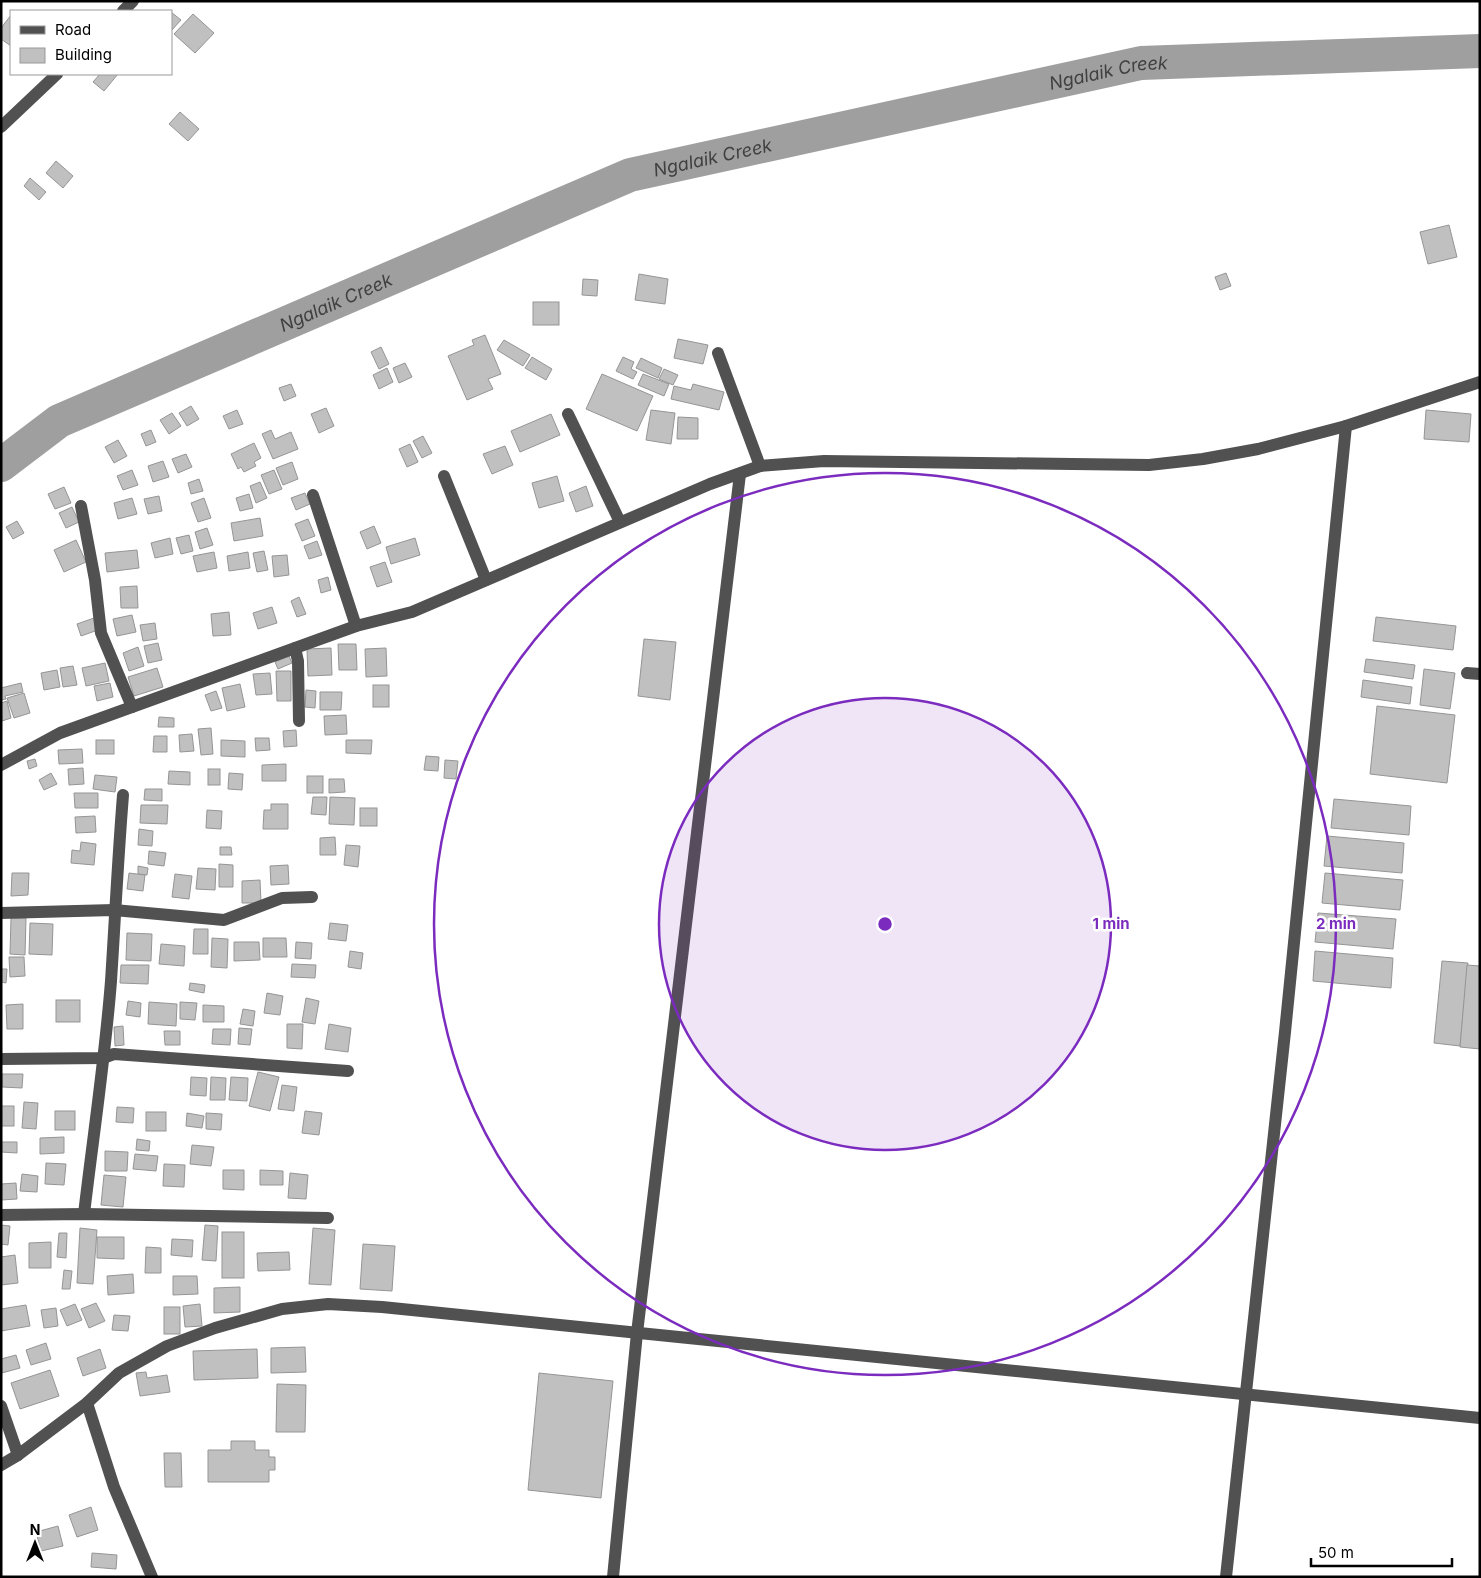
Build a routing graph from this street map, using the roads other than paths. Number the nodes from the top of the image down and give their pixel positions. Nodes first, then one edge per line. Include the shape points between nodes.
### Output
1 (133, 1) edge
2 (124, 10) edge
3 (56, 75) edge
4 (1, 127) edge
5 (718, 353) dead end
6 (1480, 382) edge
7 (568, 414) dead end
8 (1346, 426) junction
9 (760, 466) junction
10 (740, 474) junction
11 (444, 476) dead end
12 (313, 495) dead end
13 (81, 506) dead end
14 (620, 522) junction
15 (486, 580) junction
16 (356, 626) junction
17 (294, 648) junction
18 (132, 707) junction
19 (299, 721) dead end
20 (1, 765) edge
21 (123, 796) dead end
22 (312, 897) dead end
23 (114, 910) junction
24 (1, 912) edge
25 (103, 1058) junction
26 (1, 1059) edge
27 (348, 1071) dead end
28 (84, 1214) junction
29 (1, 1215) edge
30 (328, 1218) dead end
31 (637, 1333) junction
32 (1245, 1394) junction
33 (87, 1402) junction
34 (1, 1406) edge
35 (1480, 1418) edge
36 (18, 1455) junction
37 (1, 1465) edge
38 (152, 1577) edge
39 (613, 1577) edge
40 (1226, 1577) edge

1 - 2 street
3 - 4 street
5 - 9 street
6 - 8 street
7 - 14 street
8 - 9 street via 1212,458 1149,465 824,461
8 - 32 street
9 - 10 street
10 - 14 street
10 - 31 street
11 - 15 street
12 - 16 street
13 - 18 street via 102,633
14 - 15 street
15 - 16 street via 412,612
16 - 17 street
17 - 18 street
17 - 19 street via 298,661
18 - 20 street via 60,733
21 - 23 street
22 - 23 street via 282,898 224,920
23 - 24 street
23 - 25 street
25 - 26 street
25 - 27 street via 114,1054
25 - 28 street
28 - 29 street
28 - 30 street
31 - 32 street
31 - 33 street via 373,1306 328,1304 282,1309 167,1346 119,1373
31 - 39 street
32 - 35 street
32 - 40 street
33 - 36 street
33 - 38 street via 114,1488
34 - 36 street
36 - 37 street

